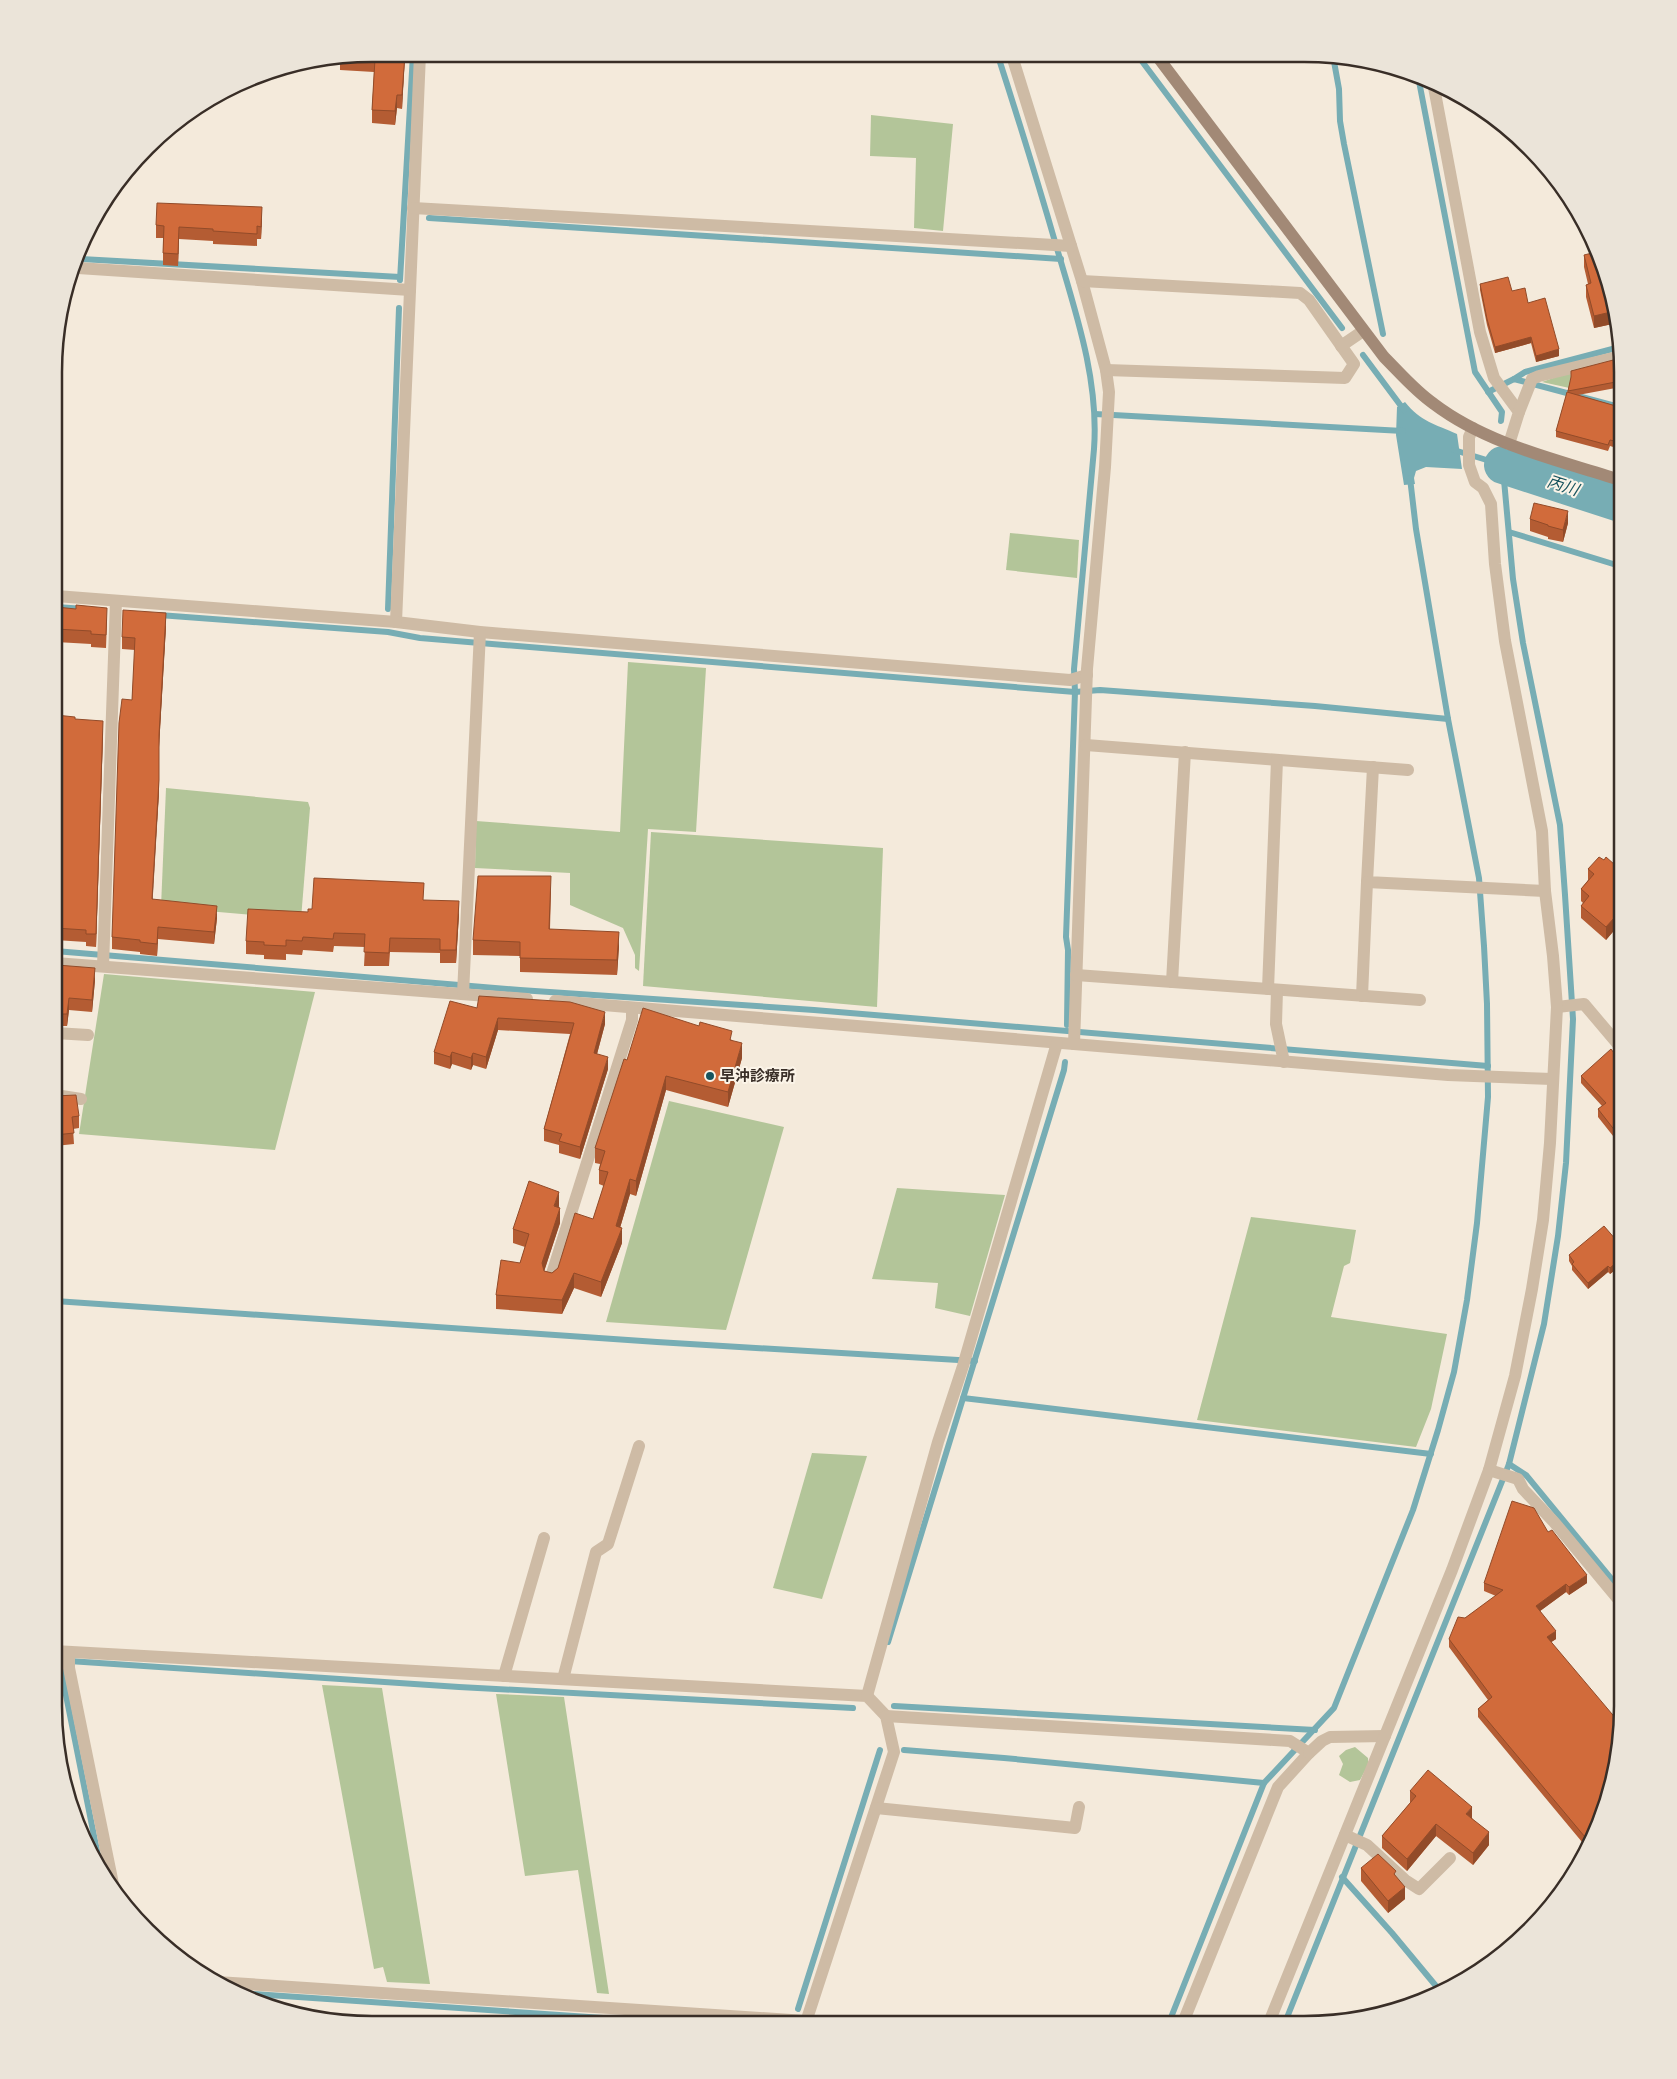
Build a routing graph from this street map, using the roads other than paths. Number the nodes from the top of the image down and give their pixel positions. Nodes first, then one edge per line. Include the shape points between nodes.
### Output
1 (420, 62) edge
2 (1014, 62) edge
3 (1161, 62) edge
4 (1435, 92) edge
5 (413, 208) junction
6 (1061, 245) junction
7 (81, 268) edge
8 (1082, 281) junction
9 (410, 290) junction
10 (1363, 331) junction
11 (1342, 346) junction
12 (1614, 358) edge
13 (1106, 370) junction
14 (1519, 412) junction
15 (1473, 428) junction
16 (1509, 444) junction
17 (1614, 478) edge
18 (63, 597) edge
19 (116, 608) junction
20 (396, 622) junction
21 (480, 634) junction
22 (1086, 678) junction
23 (1086, 745) junction
24 (1185, 752) junction
25 (1277, 760) junction
26 (1373, 767) junction
27 (1408, 770) dead end
28 (1367, 882) junction
29 (1545, 891) junction
30 (103, 960) junction
31 (63, 962) edge
32 (1076, 975) junction
33 (1172, 982) junction
34 (464, 987) junction
35 (1272, 990) junction
36 (1362, 996) junction
37 (1420, 1000) dead end
38 (1560, 1007) junction
39 (632, 1008) junction
40 (63, 1033) edge
41 (88, 1035) dead end
42 (1614, 1039) edge
43 (1074, 1042) junction
44 (1057, 1043) junction
45 (1284, 1062) junction
46 (1552, 1079) junction
47 (63, 1096) edge
48 (81, 1099) dead end
49 (550, 1280) edge
50 (639, 1446) dead end
51 (1493, 1471) junction
52 (544, 1538) dead end
53 (1614, 1595) edge
54 (63, 1652) edge
55 (69, 1653) junction
56 (504, 1676) junction
57 (562, 1679) junction
58 (867, 1696) junction
59 (886, 1716) junction
60 (1384, 1736) junction
61 (1307, 1752) junction
62 (876, 1808) junction
63 (1079, 1808) dead end
64 (1345, 1835) junction
65 (1450, 1858) dead end
66 (111, 1872) edge
67 (234, 1983) edge
68 (705, 2016) edge
69 (808, 2016) edge
70 (1186, 2016) edge
71 (1272, 2016) edge

1 - 5 street
2 - 6 street
3 - 10 street
4 - 14 street via 1480,332 1494,378
5 - 6 street
5 - 9 street
6 - 8 street
7 - 9 street
8 - 11 street via 1300,293 1309,300
8 - 13 street
9 - 20 street
10 - 11 street
10 - 15 street via 1384,357 1434,405
11 - 13 street via 1354,364 1345,378
12 - 14 street via 1539,376 1530,382
13 - 22 street via 1109,415
14 - 16 street
15 - 16 street
15 - 29 street via 1469,465 1474,482 1483,488 1491,504 1505,641 1542,831
16 - 17 street
18 - 19 street
19 - 20 street
19 - 30 street via 107,724
20 - 21 street
21 - 22 street via 1070,680
21 - 34 street
22 - 23 street
23 - 24 street
23 - 32 street
24 - 25 street
24 - 33 street
25 - 26 street
25 - 35 street
26 - 27 street
26 - 28 street
28 - 29 street
28 - 36 street
29 - 38 street
30 - 31 street
30 - 34 street
32 - 33 street
32 - 43 street
33 - 35 street
34 - 39 street
35 - 36 street
35 - 45 street
36 - 37 street
38 - 42 street via 1584,1004
38 - 46 street
39 - 44 street
39 - 49 street via 632,1020
40 - 41 street
43 - 44 street
43 - 45 street
44 - 58 street via 938,1442
45 - 46 street
46 - 51 street via 1546,1194 1535,1270
47 - 48 street
50 - 57 street via 608,1544 596,1552
51 - 53 street via 1518,1479 1523,1489
51 - 60 street
52 - 56 street
54 - 55 street
55 - 56 street
55 - 66 street
56 - 57 street
57 - 58 street
58 - 59 street
59 - 61 street via 1290,1741
59 - 62 street via 894,1752
60 - 61 street via 1330,1737
60 - 64 street
61 - 70 street via 1278,1787
62 - 63 street via 1075,1828
62 - 69 street
64 - 65 street via 1367,1845 1419,1889
64 - 71 street
67 - 68 street

